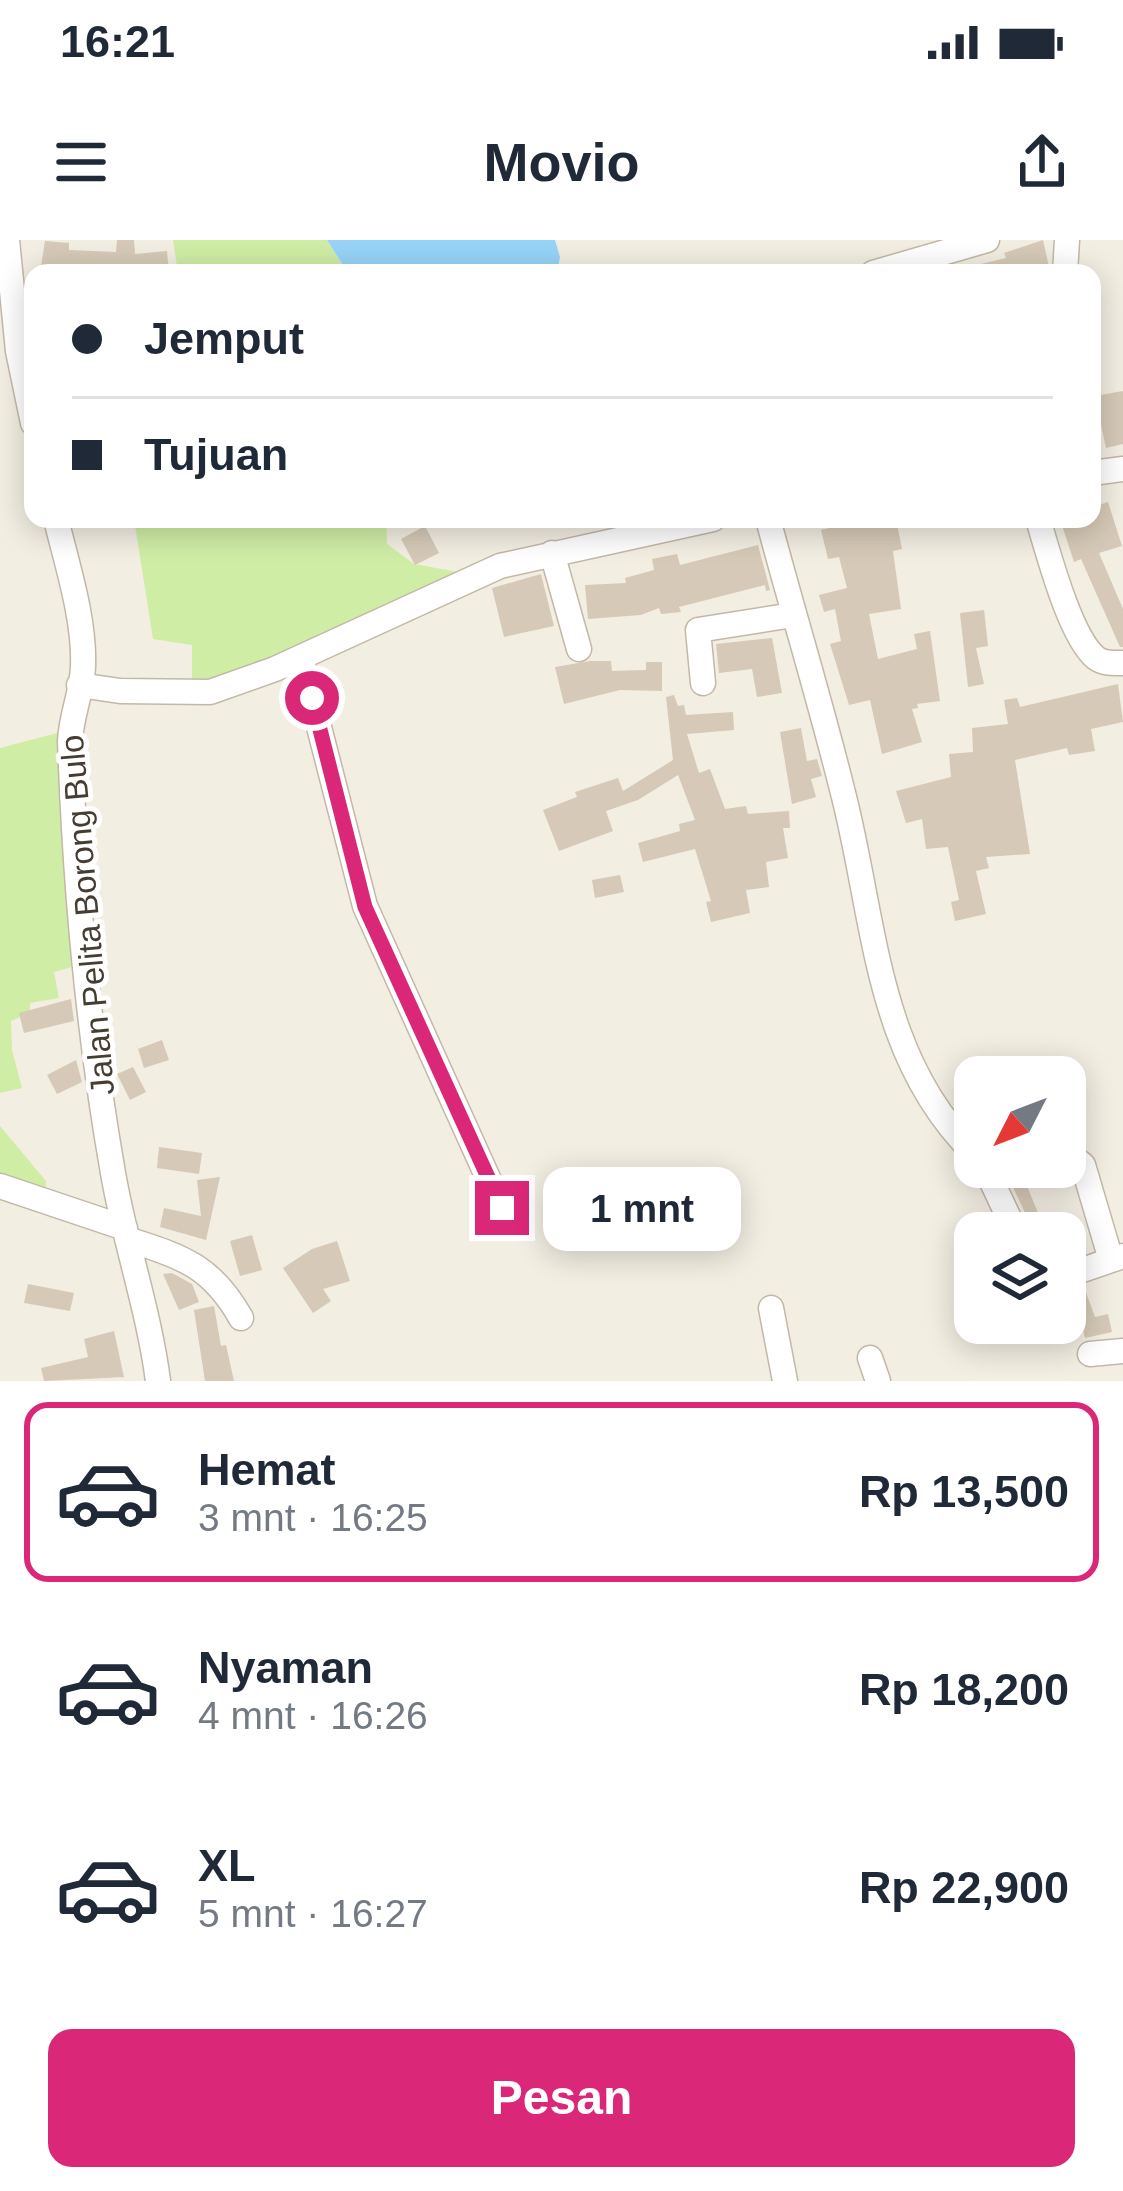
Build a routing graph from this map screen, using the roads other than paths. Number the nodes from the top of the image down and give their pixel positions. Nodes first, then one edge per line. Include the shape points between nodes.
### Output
1 (7, 240) edge
2 (987, 240) edge
3 (904, 264) edge
4 (5, 276) edge
5 (24, 336) edge
6 (58, 528) edge
7 (672, 528) edge
8 (770, 528) edge
9 (1041, 528) edge
10 (552, 554) junction
11 (793, 615) junction
12 (579, 649) dead end
13 (301, 657) junction
14 (1123, 663) edge
15 (703, 682) dead end
16 (79, 685) junction
17 (954, 1132) edge
18 (1086, 1173) edge
19 (0, 1186) edge
20 (502, 1208) dead end
21 (126, 1234) junction
22 (1117, 1258) edge
23 (1086, 1269) edge
24 (771, 1308) dead end
25 (241, 1318) dead end
26 (1123, 1351) edge
27 (1090, 1354) dead end
28 (158, 1381) edge
29 (784, 1381) edge

1 - 4 street
2 - 3 street
4 - 5 street
6 - 16 street, Jalan Pelita Borong Bulo via 80,635
7 - 10 street
8 - 11 street
9 - 14 street via 1092,655
10 - 12 street
10 - 13 street via 500,566
11 - 15 street via 698,630
11 - 17 street via 845,799 880,983 926,1095
13 - 16 street via 210,692
13 - 20 street via 365,907
16 - 21 street, Jalan Pelita Borong Bulo via 70,741 88,1006
18 - 22 street
19 - 21 street
21 - 25 street via 204,1269
21 - 28 street, Jalan Pelita Borong Bulo
22 - 23 street
24 - 29 street
26 - 27 street

